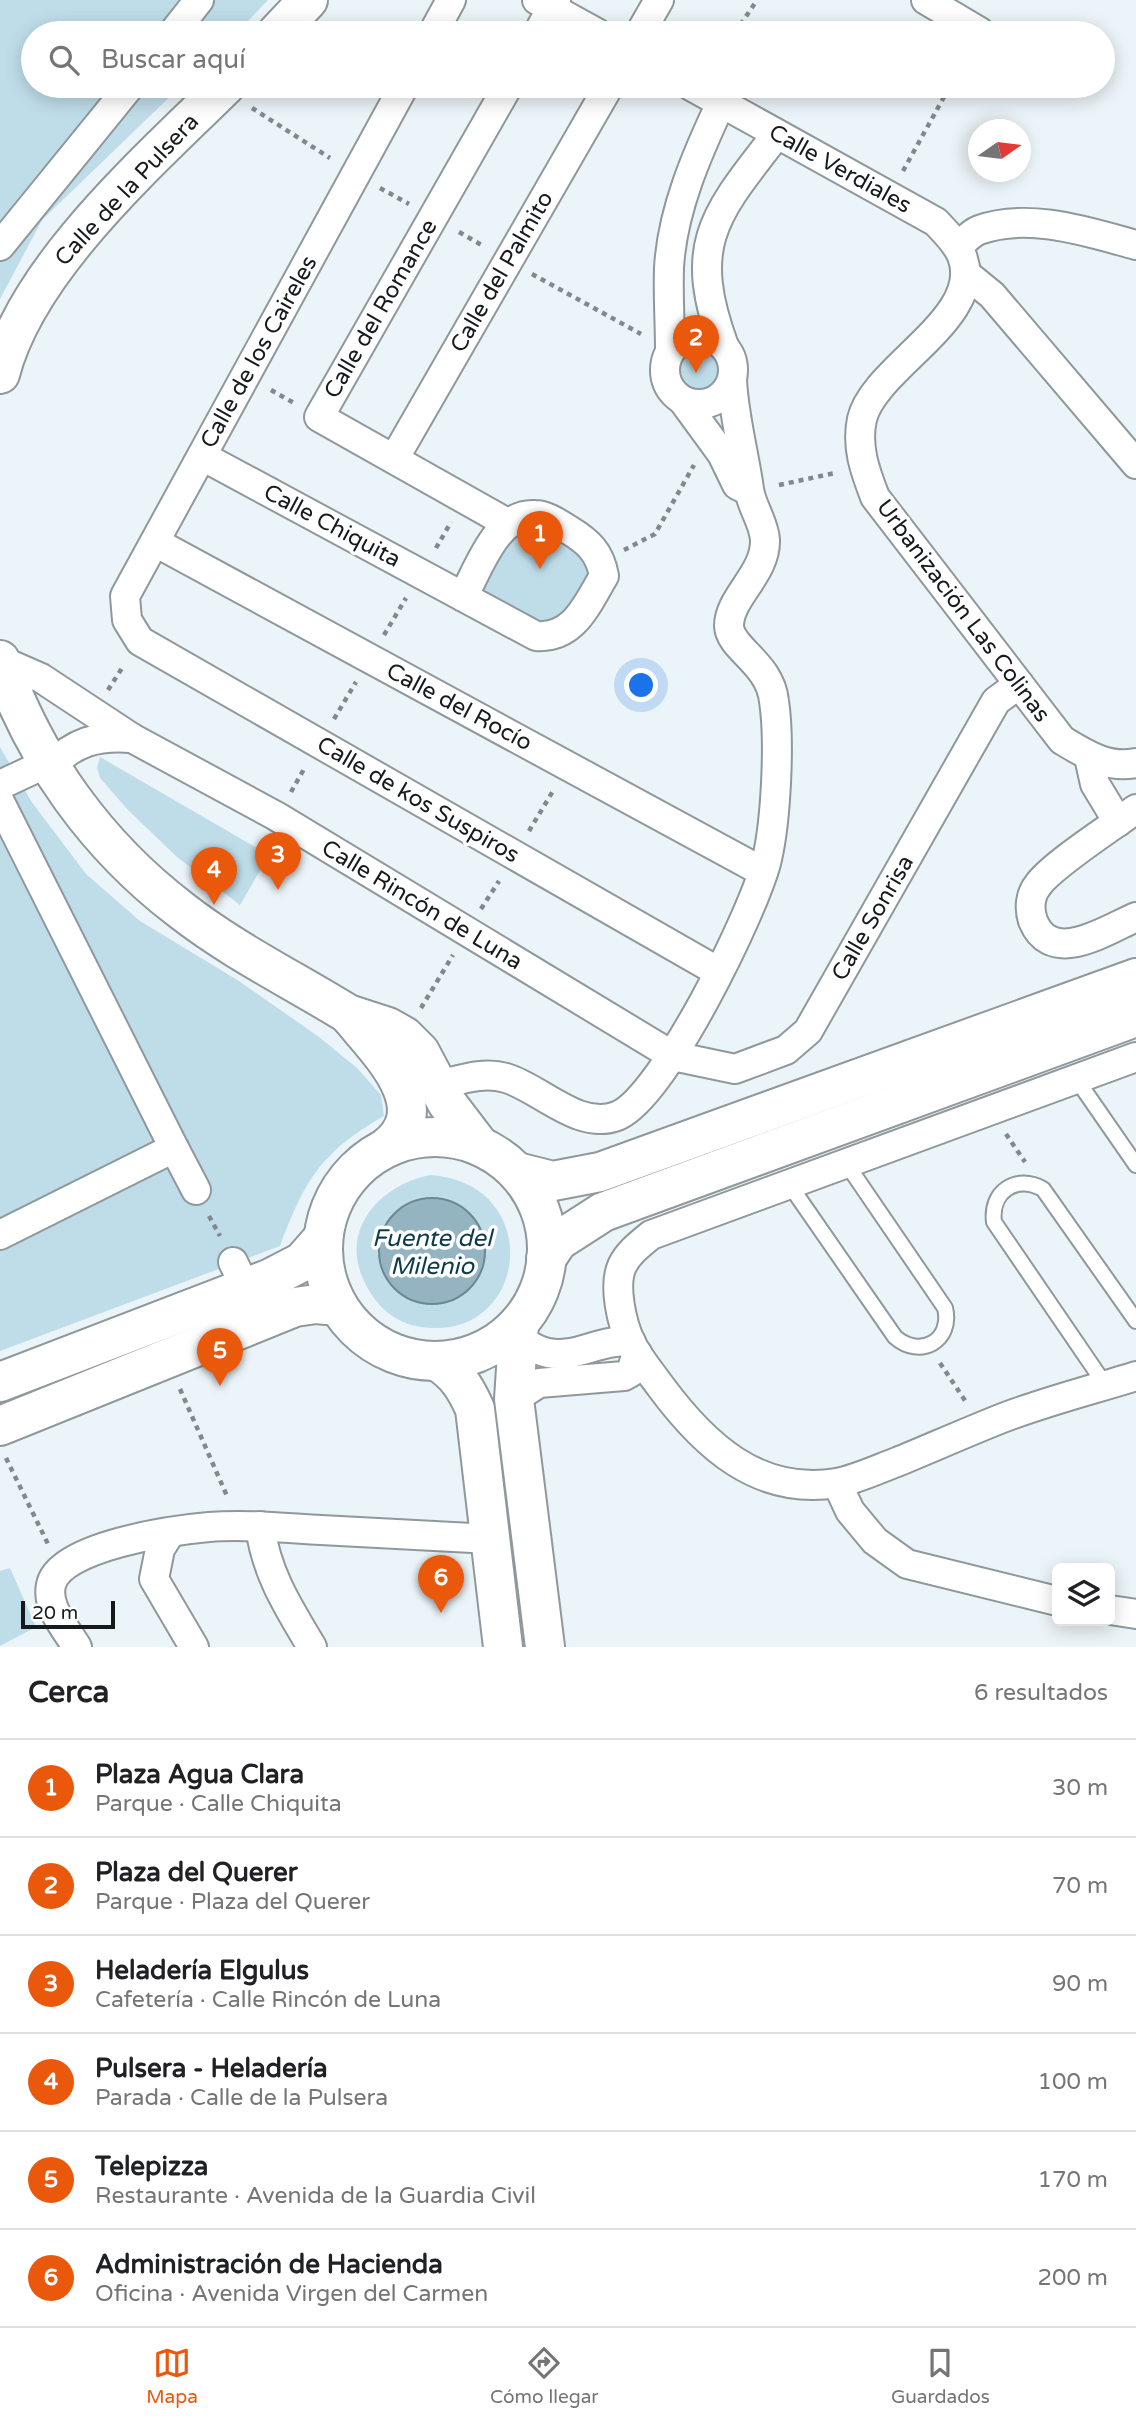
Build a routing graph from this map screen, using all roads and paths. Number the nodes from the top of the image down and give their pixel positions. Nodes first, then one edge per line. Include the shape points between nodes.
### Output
1 (200, 0) edge
2 (309, 0) edge
3 (451, 0) edge
4 (659, 0) edge
5 (757, 0) edge
6 (926, 0) edge
7 (549, 3) edge
8 (183, 21) edge
9 (289, 21) edge
10 (440, 21) edge
11 (542, 21) edge
12 (578, 21) edge
13 (647, 21) edge
14 (743, 21) edge
15 (961, 21) edge
16 (120, 98) edge
17 (213, 98) edge
18 (397, 98) edge
19 (501, 98) edge
20 (602, 98) edge
21 (712, 98) edge
22 (943, 98) edge
23 (721, 103) junction
24 (777, 134) junction
25 (890, 196) junction
26 (1136, 245) edge
27 (0, 247) edge
28 (957, 247) junction
29 (965, 274) junction
30 (724, 346) junction
31 (670, 350) junction
32 (0, 374) edge
33 (246, 376) junction
34 (732, 380) junction
35 (684, 402) junction
36 (319, 417) junction
37 (709, 437) junction
38 (202, 456) junction
39 (394, 459) junction
40 (1136, 464) edge
41 (864, 467) junction
42 (749, 491) junction
43 (507, 523) junction
44 (155, 542) junction
45 (601, 562) junction
46 (463, 597) junction
47 (133, 631) junction
48 (0, 660) edge
49 (1019, 684) junction
50 (94, 713) junction
51 (132, 738) junction
52 (1090, 757) junction
53 (1136, 763) edge
54 (49, 765) junction
55 (0, 785) edge
56 (0, 802) edge
57 (1127, 816) edge
58 (763, 872) junction
59 (1136, 917) edge
60 (717, 971) junction
61 (1136, 978) edge
62 (348, 1014) junction
63 (1136, 1017) edge
64 (673, 1056) junction
65 (1136, 1057) edge
66 (1075, 1077) junction
67 (438, 1086) junction
68 (990, 1109) junction
69 (479, 1145) junction
70 (387, 1147) junction
71 (174, 1148) junction
72 (846, 1163) junction
73 (1136, 1165) edge
74 (517, 1172) junction
75 (789, 1184) junction
76 (196, 1189) joint
77 (1043, 1189) junction
78 (0, 1235) edge
79 (323, 1238) junction
80 (547, 1259) junction
81 (247, 1290) junction
82 (338, 1306) junction
83 (1136, 1321) edge
84 (518, 1331) junction
85 (594, 1346) junction
86 (928, 1346) junction
87 (634, 1348) junction
88 (166, 1359) junction
89 (436, 1361) junction
90 (1136, 1376) edge
91 (598, 1377) junction
92 (0, 1382) edge
93 (1106, 1385) junction
94 (514, 1399) junction
95 (982, 1426) junction
96 (3, 1441) edge
97 (837, 1483) junction
98 (249, 1527) junction
99 (170, 1534) junction
100 (491, 1539) junction
101 (62, 1567) junction
102 (1052, 1600) edge
103 (1115, 1611) edge
104 (1136, 1614) edge
105 (548, 1646) edge
106 (77, 1647) edge
107 (194, 1647) edge
108 (312, 1647) edge
109 (503, 1647) edge

1 - 8 street
2 - 9 main road
3 - 10 street
4 - 13 street
5 - 14 path
6 - 15 street
7 - 11 street
7 - 12 street
16 - 27 street
17 - 32 main road, Calle de la Pulsera via 81,232 22,320
18 - 33 street, Calle de los Caireles
19 - 36 street, Calle del Romance
20 - 39 street, Calle del Palmito
21 - 23 street, Calle Verdiales
22 - 25 path
23 - 24 street, Calle Verdiales
23 - 31 street via 682,202 669,266
24 - 25 street, Calle Verdiales
24 - 30 street via 718,217 707,248 710,310
25 - 28 street, Calle Verdiales via 936,222
26 - 28 street via 1086,232 1009,223 977,231
28 - 29 street, Calle Verdiales
29 - 40 street via 992,295
29 - 41 street, Urbanización Las Colinas via 957,300 929,338 873,394 862,417 859,442
30 - 31 street via 702,336 690,337
30 - 34 street via 730,356
31 - 35 street via 665,361 667,385
33 - 36 path
33 - 38 street, Calle de los Caireles
34 - 35 street via 727,391 708,404
34 - 42 street via 733,410
35 - 37 street
36 - 39 street, Calle del Romance
37 - 42 street via 737,485
37 - 45 path via 655,534
38 - 44 street, Calle de los Caireles
38 - 46 street, Calle Chiquita
39 - 43 street, Calle del Romance
41 - 42 path
41 - 49 street, Urbanización Las Colinas via 875,497
42 - 58 street via 765,538 763,554 729,625 735,642 769,679 774,700 775,798
43 - 45 street via 523,515 547,518 584,539
43 - 46 street
44 - 47 street, Calle de los Caireles via 125,596
44 - 58 street, Calle del Rocío
45 - 46 street, Calle Chiquita via 604,576 573,626 550,637 536,636
47 - 50 path
47 - 60 street, Calle de kos Suspiros
48 - 50 street, Calle Rincón de Luna via 41,678
48 - 54 main road via 16,707
49 - 52 street, Urbanización Las Colinas via 1062,740
49 - 64 street, Calle Sonrisa via 996,701 808,1031 786,1050 735,1069
50 - 51 street, Calle Rincón de Luna
51 - 54 street, Calle Rincón de Luna via 106,735 86,740
51 - 64 street, Calle Rincón de Luna via 276,816
52 - 53 street, Urbanización Las Colinas
52 - 57 street via 1095,785
54 - 55 street, Calle Rincón de Luna
54 - 62 main road via 97,831 181,911
56 - 71 street
57 - 59 street via 1039,883 1030,906 1032,918 1046,938 1070,945
58 - 60 street via 752,905
60 - 64 street
61 - 74 main road via 600,1172 553,1181
62 - 67 main road via 404,1037 420,1052
62 - 70 main road via 398,1077 403,1090 408,1117 404,1129
63 - 80 main road via 603,1212 566,1235
64 - 67 street via 637,1105 614,1118 587,1118 506,1078 483,1074
65 - 66 street
66 - 68 street
66 - 73 lane
67 - 69 main road
68 - 72 street
68 - 77 path
69 - 70 main road via 433,1136
69 - 74 main road
70 - 79 main road via 367,1158 337,1194
71 - 76 street
71 - 78 street
72 - 75 street
72 - 86 lane via 945,1308 943,1335
74 - 80 main road via 541,1213
75 - 86 lane via 895,1337 910,1347
75 - 87 street via 651,1235 633,1249 621,1268 620,1292
76 - 81 path
77 - 83 lane
77 - 93 lane via 1025,1182 1006,1188 995,1203 994,1222
79 - 81 main road via 302,1262
79 - 82 main road via 324,1262
80 - 84 main road via 542,1282
81 - 82 main road via 295,1307
81 - 88 main road
81 - 92 main road
82 - 89 main road via 354,1327 391,1352
84 - 85 street via 545,1353
84 - 89 main road via 482,1351
84 - 94 main road
85 - 87 street via 608,1341
85 - 91 street via 592,1364
86 - 95 path
87 - 91 street via 631,1372
87 - 97 street via 705,1441 735,1462 768,1477
88 - 96 main road
88 - 98 path
89 - 100 main road via 465,1385 475,1409
90 - 93 street
91 - 94 street via 539,1383
93 - 95 street
94 - 105 main road
95 - 97 street
96 - 101 path via 26,1503
97 - 102 street via 850,1511 875,1541 907,1564
98 - 99 street
98 - 100 street
98 - 108 street via 271,1577
99 - 101 street via 90,1552
99 - 107 street via 160,1549 154,1578
100 - 109 main road
101 - 106 street via 51,1582 50,1594 53,1608
103 - 104 street

